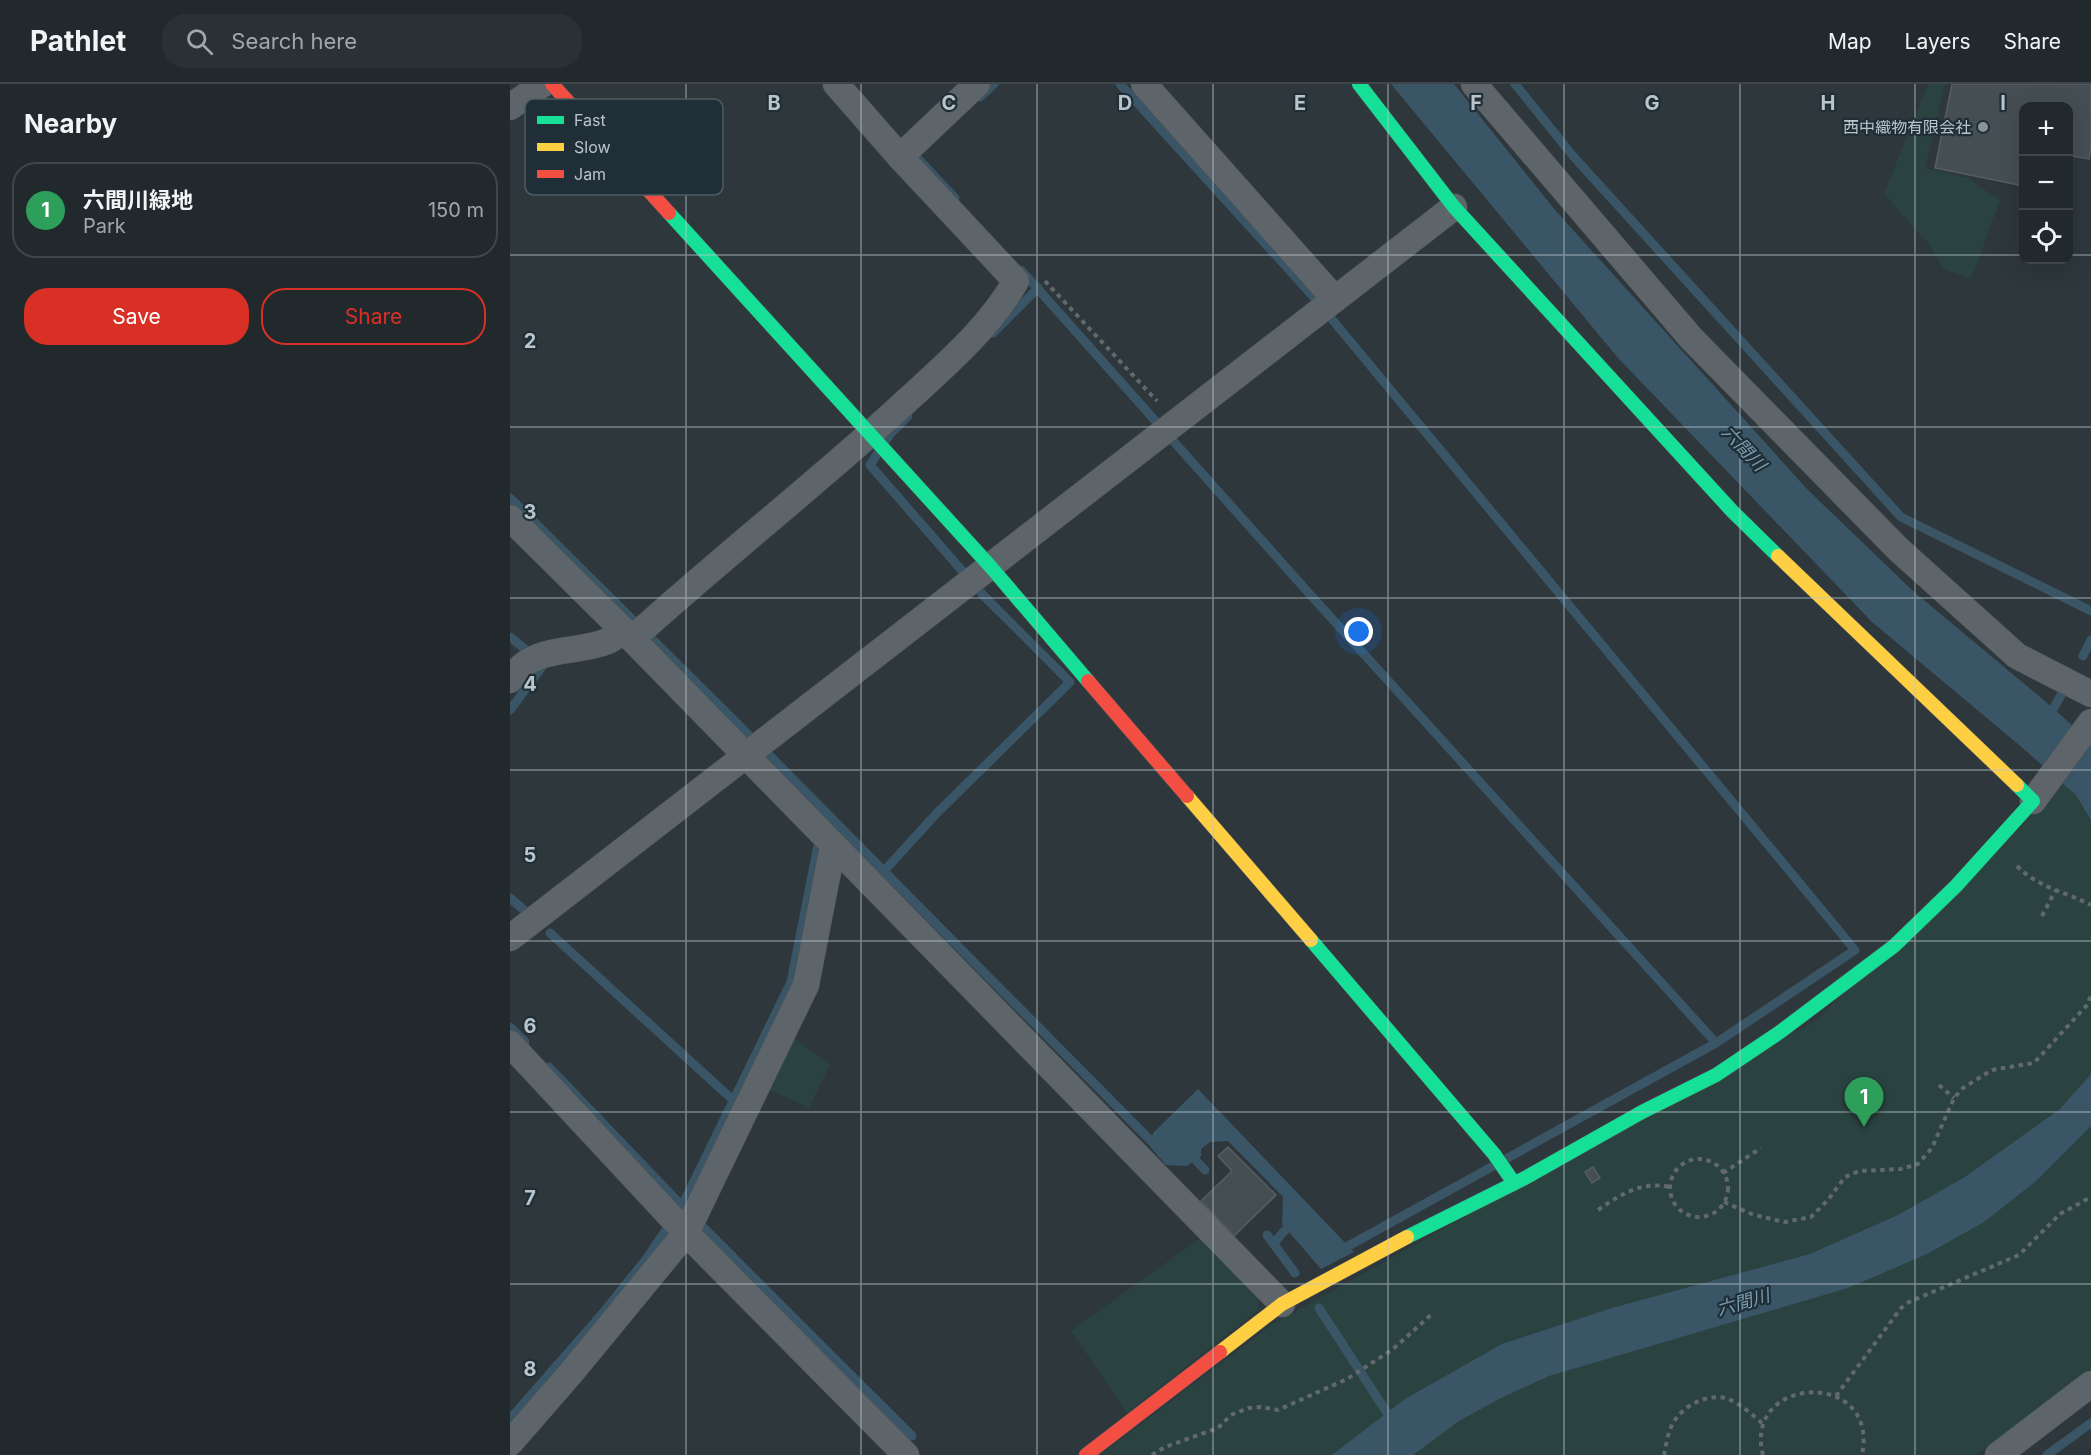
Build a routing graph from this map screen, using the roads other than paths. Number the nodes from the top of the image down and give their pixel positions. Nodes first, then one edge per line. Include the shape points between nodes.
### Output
1 (543, 84) edge
2 (552, 84) edge
3 (836, 84) edge
4 (977, 84) edge
5 (1144, 84) edge
6 (1359, 84) edge
7 (1474, 84) edge
8 (566, 99) edge
9 (510, 107) edge
10 (906, 151) junction
11 (653, 195) edge
12 (1454, 207) junction
13 (1326, 305) junction
14 (877, 442) junction
15 (510, 518) edge
16 (976, 577) junction
17 (635, 632) junction
18 (510, 680) edge
19 (2091, 694) edge
20 (2091, 722) edge
21 (755, 749) junction
22 (2039, 793) junction
23 (833, 846) junction
24 (510, 938) edge
25 (510, 1044) edge
26 (1514, 1184) junction
27 (684, 1221) junction
28 (1282, 1304) junction
29 (2091, 1384) edge
30 (510, 1443) edge
31 (906, 1455) edge
32 (1086, 1455) edge
33 (1998, 1455) edge

1 - 9 street
2 - 8 street
3 - 10 street
4 - 10 street
5 - 13 street
6 - 12 street
7 - 19 street via 1691,338 1898,549 2017,656
10 - 14 street via 1016,281 1003,304
11 - 14 street
12 - 13 street
12 - 22 street via 1733,512
13 - 16 street
14 - 16 street
14 - 17 street
15 - 17 street
16 - 21 street
16 - 26 street via 1494,1154
17 - 18 street via 589,647 539,656
17 - 21 street
20 - 22 street
21 - 23 street
21 - 24 street
22 - 26 street via 1956,886 1894,946 1780,1032 1716,1075
23 - 27 street via 806,985
23 - 28 street
25 - 27 street
26 - 28 street
27 - 30 street via 571,1373
27 - 31 street
28 - 32 street
29 - 33 street

